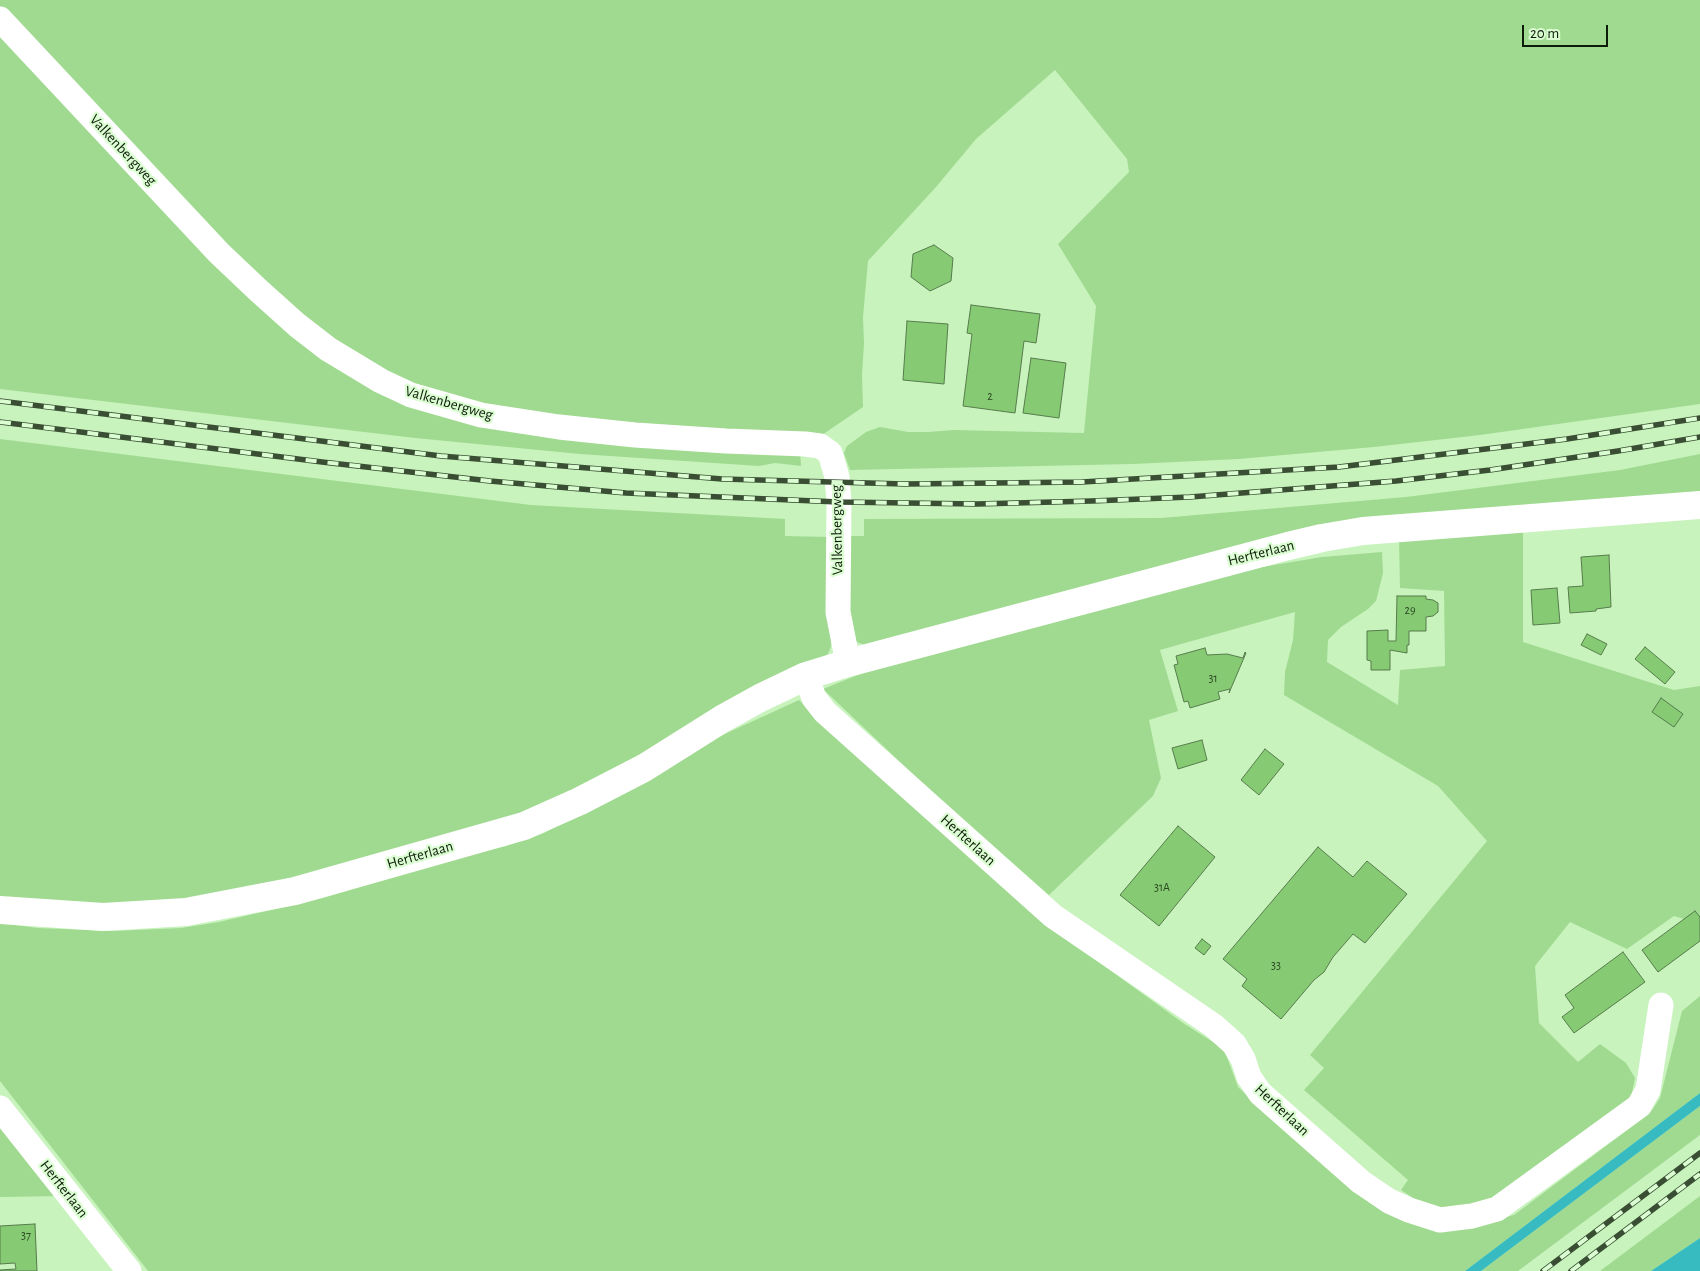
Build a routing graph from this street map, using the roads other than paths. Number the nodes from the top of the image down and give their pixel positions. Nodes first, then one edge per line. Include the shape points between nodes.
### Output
1 (0, 19) edge
2 (1700, 504) edge
3 (848, 663) junction
4 (806, 676) junction
5 (0, 910) edge
6 (1661, 1005) dead end
7 (0, 1108) edge
8 (129, 1271) edge

1 - 3 street, Valkenbergweg via 251,284 328,349 381,381 411,394 481,415 635,435 805,444 820,446 830,453 840,502 838,612
2 - 3 street, Herfterlaan via 1422,525 1322,538
3 - 4 street, Herfterlaan
4 - 5 street, Herfterlaan via 729,715 644,768 524,826 295,892 186,912 103,917
4 - 6 street, Herfterlaan via 814,698 825,712 1052,916 1214,1026 1234,1044 1260,1093 1361,1182 1409,1210 1440,1220 1497,1209 1639,1106 1648,1090
7 - 8 street, Herfterlaan

